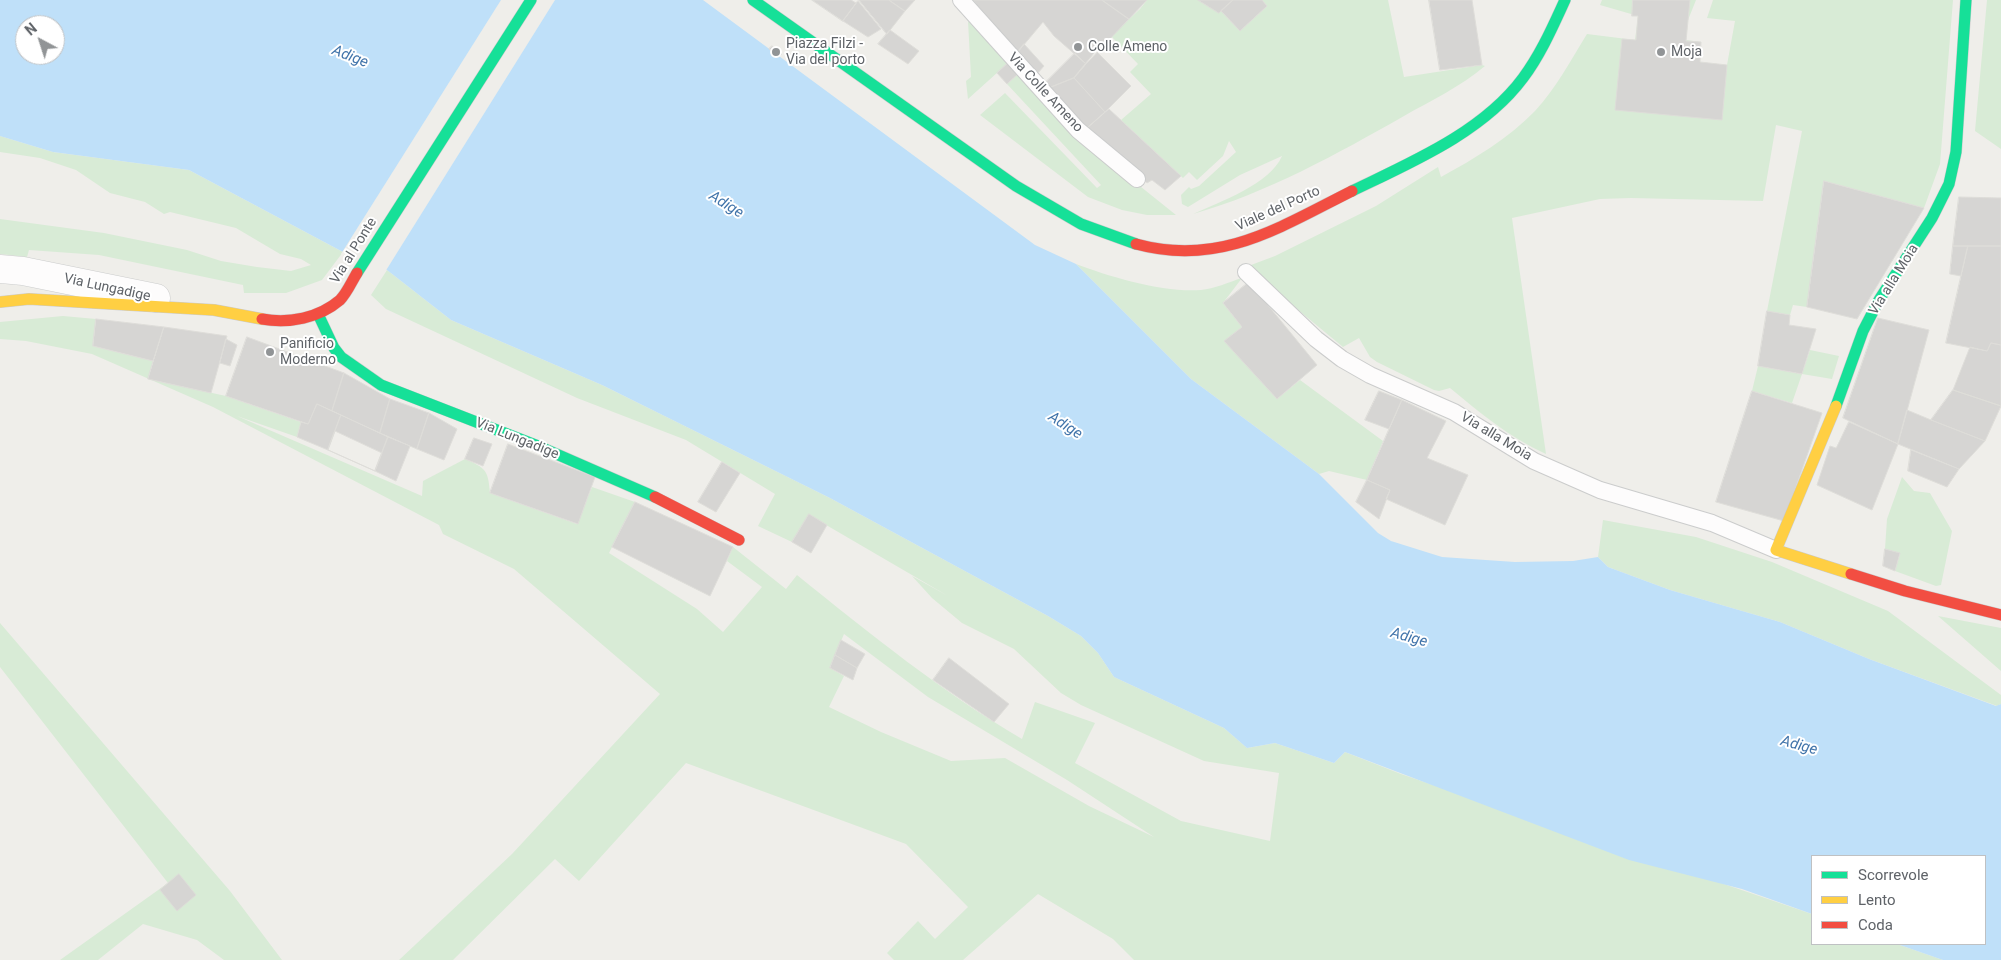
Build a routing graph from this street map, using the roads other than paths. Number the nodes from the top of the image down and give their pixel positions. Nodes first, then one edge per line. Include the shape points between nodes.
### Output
1 (531, 0) edge
2 (753, 0) edge
3 (961, 0) edge
4 (1565, 0) edge
5 (1966, 0) edge
6 (1137, 179) dead end
7 (0, 269) edge
8 (1246, 272) dead end
9 (0, 302) edge
10 (214, 310) junction
11 (318, 314) junction
12 (739, 540) dead end
13 (1776, 550) junction
14 (2001, 615) edge

1 - 11 street, Via al Ponte via 351,285 341,299
2 - 4 street, Viale del Porto via 999,174 1076,222 1129,242 1188,252 1225,247 1259,236 1365,186 1464,130 1498,106 1523,78
3 - 6 lane, Via Colle Ameno via 1078,130
5 - 13 street, Via alla Moia via 1956,152 1949,184 1863,331 1826,434
7 - 10 street, Via Lungadige
8 - 13 lane, Via alla Moia via 1316,339 1370,375 1454,412 1534,461 1600,490 1712,523
9 - 10 street, Via al Ponte via 29,299
10 - 11 street, Via al Ponte via 275,321
11 - 12 street, Via Lungadige via 341,357 381,385 538,446 673,505
13 - 14 street, Via alla Moia via 1905,591

